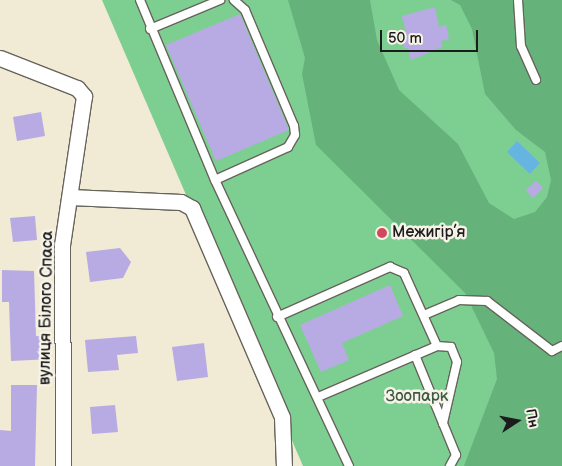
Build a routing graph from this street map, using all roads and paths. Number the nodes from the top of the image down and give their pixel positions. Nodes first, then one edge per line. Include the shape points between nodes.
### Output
1 (140, 0) edge
2 (220, 0) edge
3 (234, 0) edge
4 (518, 0) edge
5 (150, 29) junction
6 (0, 58) edge
7 (536, 80) dead end
8 (215, 180) junction
9 (70, 197) junction
10 (424, 315) junction
11 (277, 317) junction
12 (437, 346) junction
13 (562, 346) edge
14 (415, 355) junction
15 (318, 397) junction
16 (443, 423) junction
17 (63, 466) edge
18 (284, 466) edge
19 (348, 466) edge
20 (450, 466) edge

1 - 5 lane
2 - 5 lane
3 - 8 lane via 245,10 295,135 288,147
4 - 7 lane via 521,46
5 - 8 lane
6 - 9 street, вулиця Білого Спаса via 77,88 84,96
8 - 11 lane
9 - 17 street, вулиця Білого Спаса via 62,244
9 - 18 street via 181,202 192,208 282,417
10 - 11 lane via 404,273 390,267
10 - 12 lane
10 - 13 lane via 459,300 487,301 552,351
11 - 15 lane
12 - 14 lane
12 - 16 lane via 451,346 457,362
14 - 15 lane
14 - 16 lane
15 - 19 lane
16 - 20 lane via 456,455

